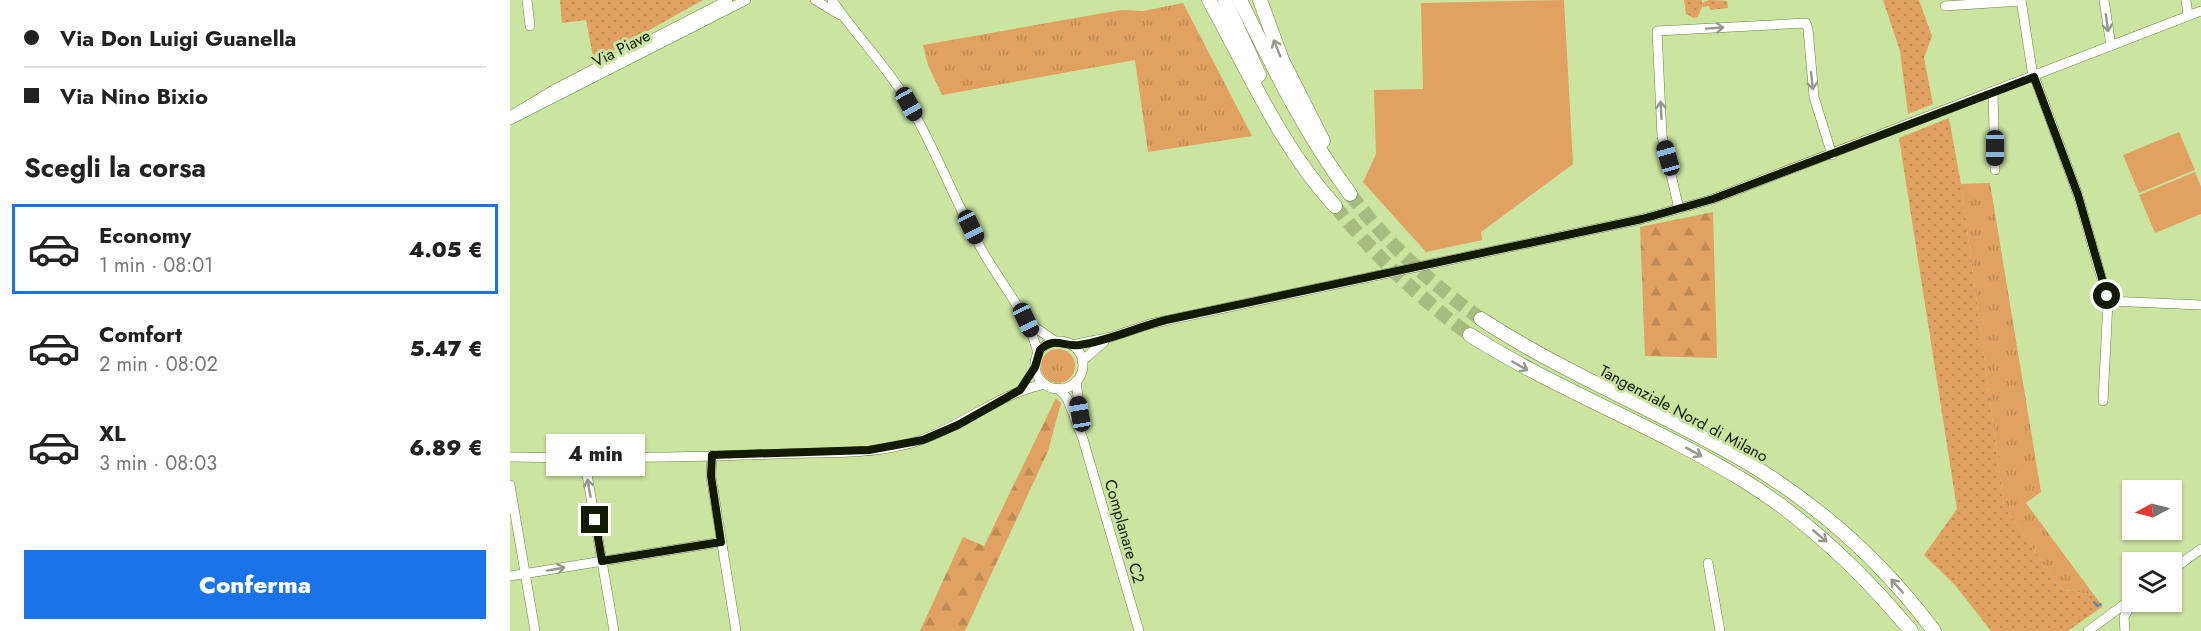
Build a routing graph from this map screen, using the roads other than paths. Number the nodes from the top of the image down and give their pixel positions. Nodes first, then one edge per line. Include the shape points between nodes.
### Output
1 (527, 0) edge
2 (728, 0) edge
3 (746, 0) edge
4 (815, 0) edge
5 (832, 0) edge
6 (1209, 0) edge
7 (1225, 0) edge
8 (1240, 0) edge
9 (1260, 0) edge
10 (2021, 0) edge
11 (2104, 0) edge
12 (2186, 0) edge
13 (1944, 6) dead end
14 (2201, 11) edge
15 (842, 16) junction
16 (2188, 16) junction
17 (530, 26) dead end
18 (2111, 46) junction
19 (2034, 77) junction
20 (1993, 92) junction
21 (510, 118) edge
22 (1832, 155) junction
23 (1995, 170) dead end
24 (1679, 209) junction
25 (2108, 301) junction
26 (2201, 305) edge
27 (1481, 319) tunnel mouth
28 (1026, 320) junction
29 (1470, 335) tunnel mouth
30 (1111, 337) junction
31 (1055, 341) junction
32 (1072, 345) junction
33 (1038, 354) junction
34 (1082, 361) junction
35 (1035, 367) junction
36 (1076, 381) junction
37 (1045, 384) junction
38 (1058, 388) junction
39 (1020, 390) junction
40 (2103, 401) dead end
41 (1083, 439) junction
42 (712, 455) junction
43 (510, 457) edge
44 (584, 457) junction
45 (510, 485) edge
46 (721, 542) junction
47 (2201, 549) edge
48 (602, 561) junction
49 (1708, 563) dead end
50 (2182, 563) edge
51 (526, 574) junction
52 (510, 576) edge
53 (2122, 608) edge
54 (2127, 612) edge
55 (535, 631) edge
56 (614, 631) edge
57 (736, 631) edge
58 (1139, 631) edge
59 (1720, 631) edge
60 (1911, 631) edge
61 (1934, 631) edge
62 (2088, 631) edge
63 (2125, 631) edge

1 - 17 street
2 - 21 street, Via Piave via 553,90
3 - 21 street, Via Piave
4 - 15 street
5 - 15 street
6 - 7 highway via 1286,141 1335,206 1278,114
8 -> 9 highway via 1293,106 1350,194 1292,80
10 - 13 street
10 - 19 street
11 -> 18 street
12 - 16 street
14 - 16 street
15 - 28 street via 869,45 909,104 980,247
16 - 18 street
18 - 19 street
19 - 20 street
19 - 25 street via 2078,195
20 - 22 street
20 - 23 street
22 - 24 street
24 -> 22 street via 1662,136 1657,31 1806,23 1814,97
24 - 30 street via 1166,320
25 - 26 street
25 - 40 street
61 -> 27 highway, Tangenziale Nord di Milano via 1869,556 1781,484 1695,433 1556,364
28 - 31 street
28 - 33 street
29 -> 60 highway, Tangenziale Nord di Milano via 1526,369 1684,447 1773,500 1840,553
30 - 32 street
30 - 34 street
31 - 32 street
31 - 33 street
32 - 34 street
33 - 35 street
34 - 36 street
35 - 37 street
35 - 39 street
36 - 38 street
36 - 41 street, Complanare C2
37 - 38 street
37 - 39 street
38 - 41 street, Complanare C2 via 1067,398
39 - 42 street via 958,425 889,449
41 - 58 street, Complanare C2
42 - 44 street
42 - 46 street via 711,476
43 - 44 street
48 -> 44 street
45 - 51 street
46 - 48 street
46 - 57 street
47 - 50 street
51 -> 48 street
48 - 56 street
49 - 59 street
51 - 52 street
51 - 55 street
53 - 62 street
54 - 63 street via 2123,620

